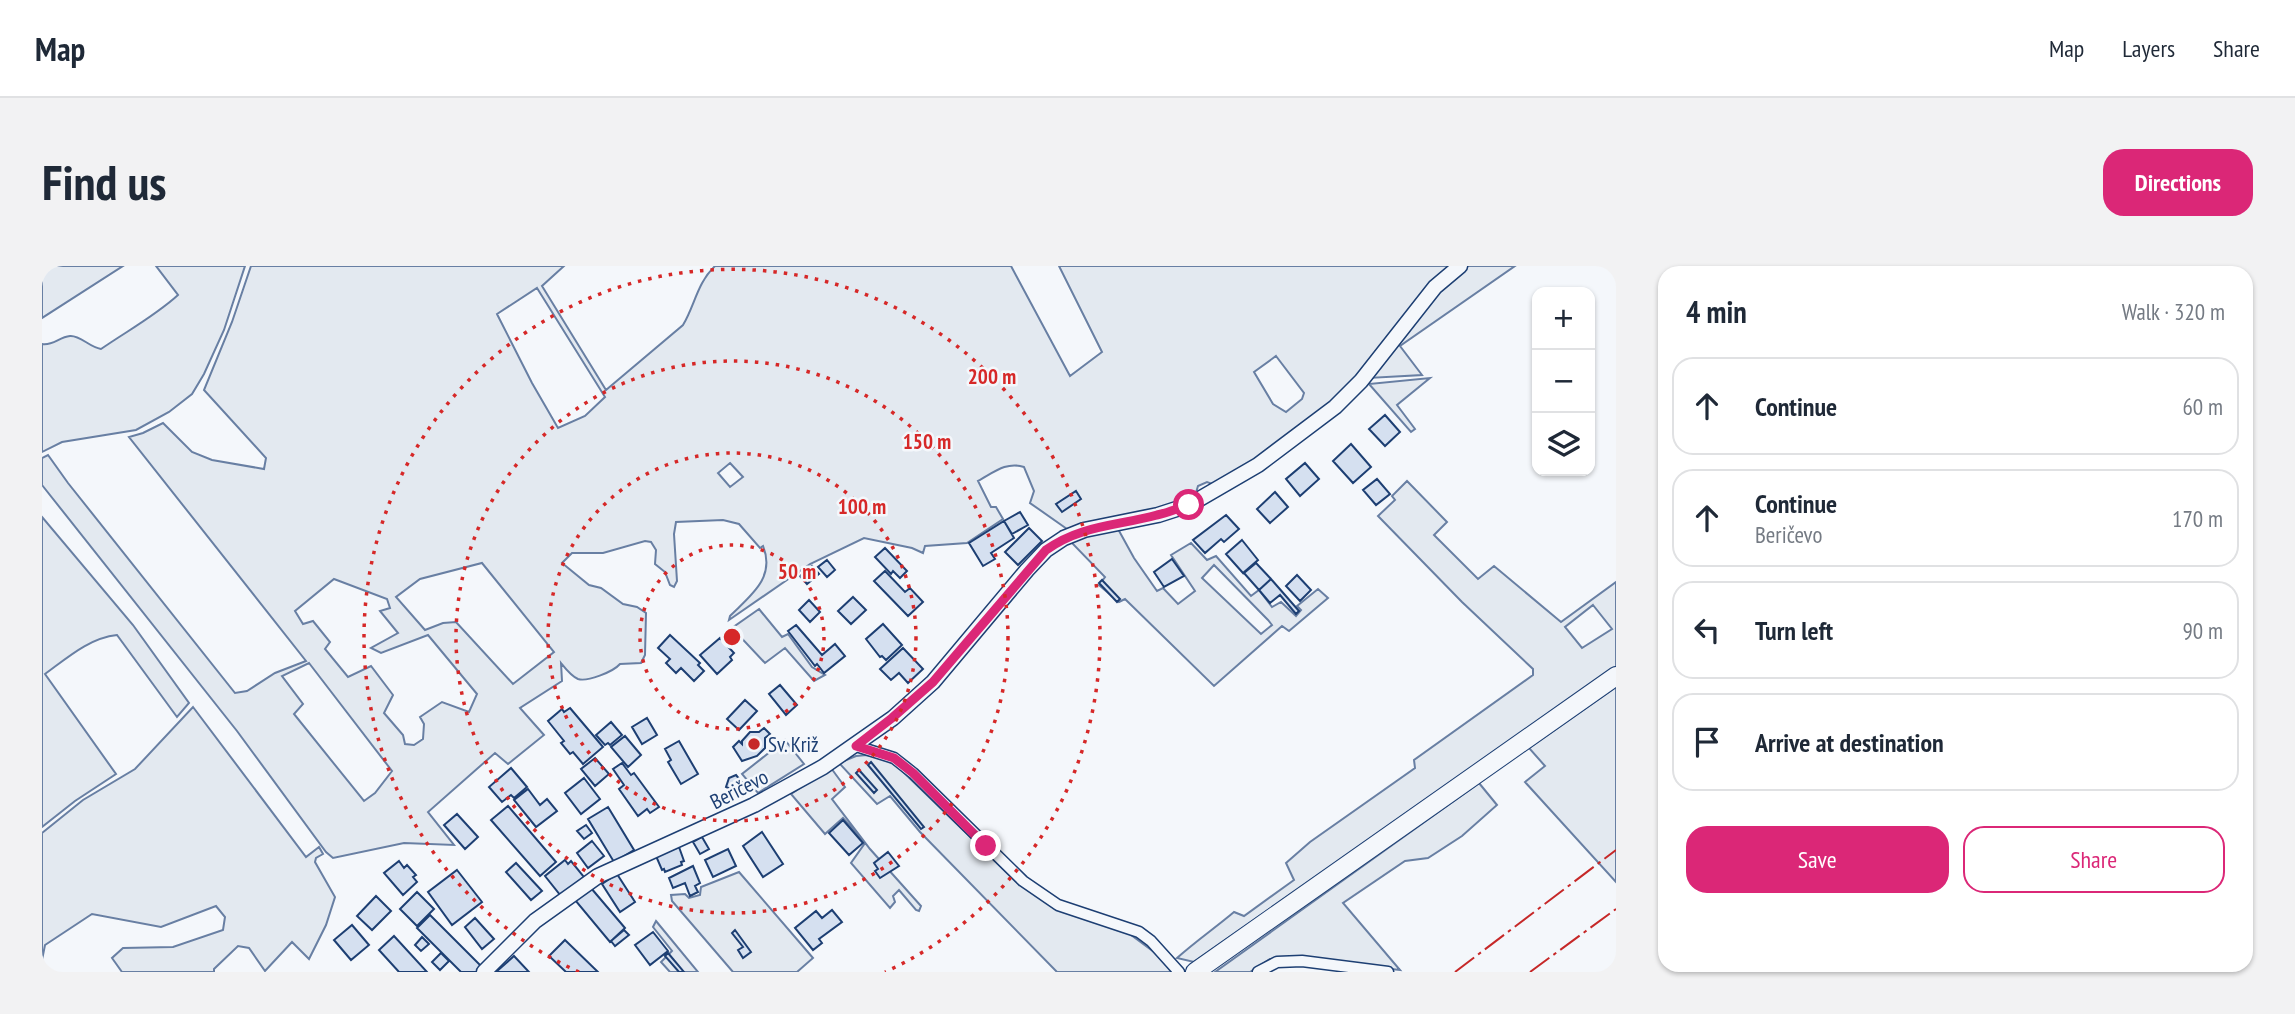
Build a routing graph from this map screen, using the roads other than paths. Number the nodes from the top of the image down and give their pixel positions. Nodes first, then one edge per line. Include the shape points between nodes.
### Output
1 (1460, 266) edge
2 (1616, 676) edge
3 (856, 746) junction
4 (484, 972) edge
5 (1179, 972) edge
6 (1195, 972) edge
7 (1258, 972) edge
8 (1388, 972) edge

1 - 3 street, Beričevo via 1435,287 1335,407 1258,465 1189,505 1084,530 1046,550 933,682
2 - 6 main road
3 - 4 street, Beričevo via 754,805 598,876 535,921
3 - 5 street via 894,758 913,773 1023,881 1058,905 1139,932
7 - 8 street via 1277,962 1302,961

